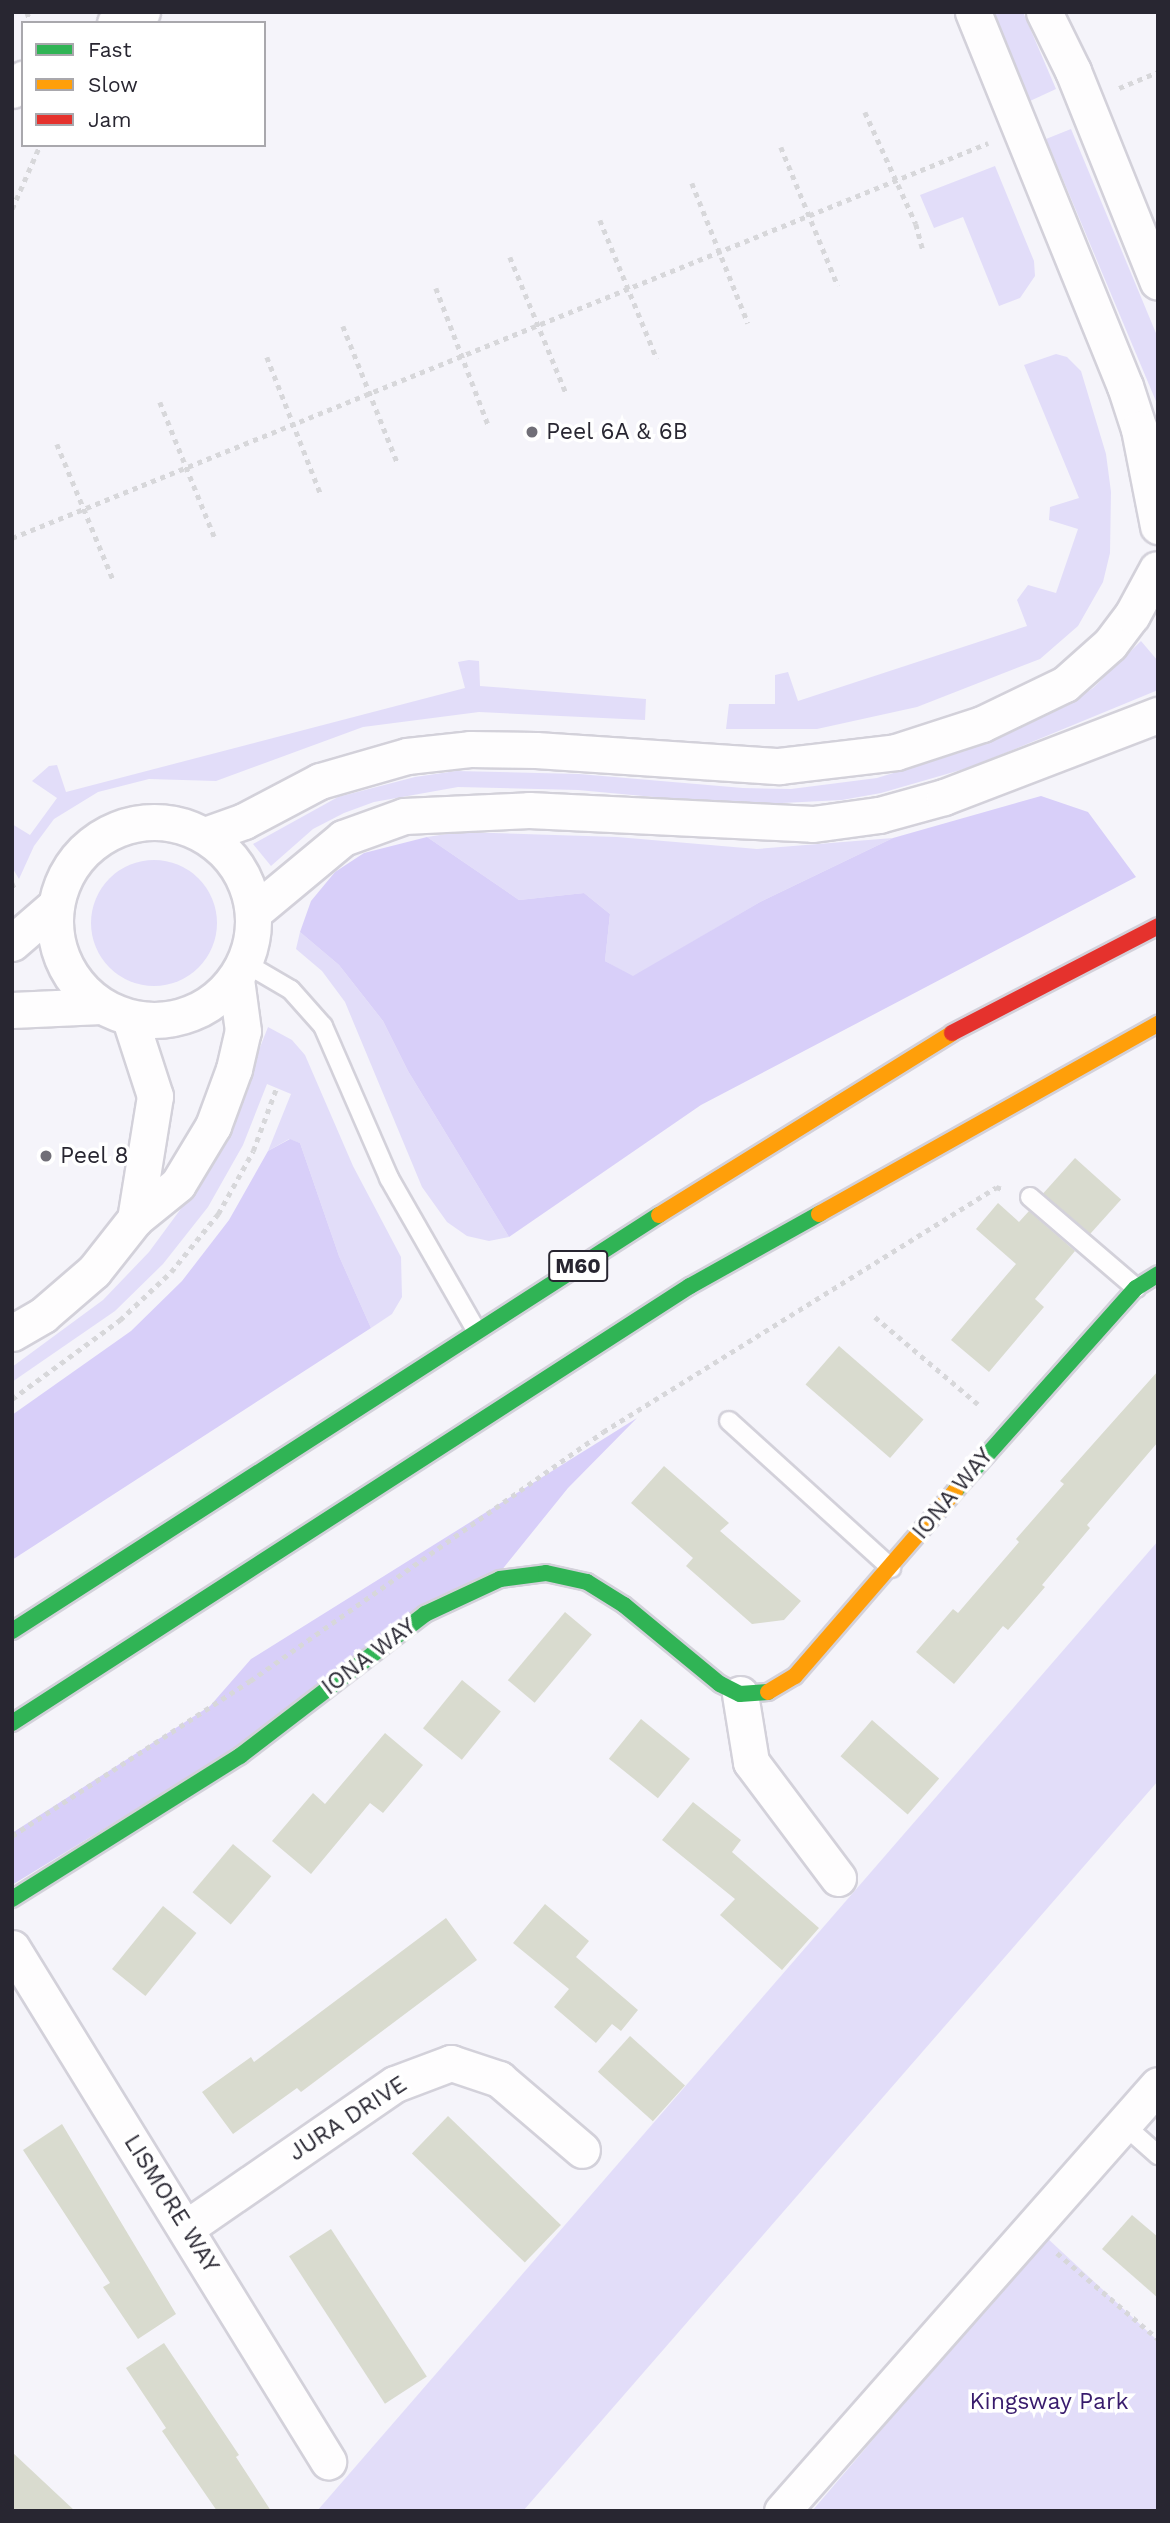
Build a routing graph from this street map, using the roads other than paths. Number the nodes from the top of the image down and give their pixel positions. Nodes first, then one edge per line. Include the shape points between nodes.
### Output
1 (142, 12) edge
2 (973, 12) edge
3 (1044, 12) edge
4 (1059, 12) edge
5 (120, 21) edge
6 (1079, 87) junction
7 (1158, 282) edge
8 (1158, 526) edge
9 (1158, 569) edge
10 (1158, 715) edge
11 (205, 835) junction
12 (56, 905) junction
13 (254, 912) junction
14 (1158, 926) edge
15 (12, 943) edge
16 (241, 971) junction
17 (12, 1010) edge
18 (116, 1013) junction
19 (1158, 1024) edge
20 (1030, 1197) road end
21 (135, 1219) junction
22 (1158, 1274) edge
23 (1136, 1289) junction
24 (476, 1330) junction
25 (12, 1333) edge
26 (729, 1421) dead end
27 (891, 1568) junction
28 (12, 1631) edge
29 (740, 1694) junction
30 (12, 1723) edge
31 (838, 1878) dead end
32 (12, 1899) edge
33 (12, 1948) edge
34 (1158, 2085) edge
35 (1123, 2124) junction
36 (582, 2150) dead end
37 (1158, 2155) edge
38 (186, 2228) junction
39 (328, 2461) dead end
40 (782, 2511) edge

1 - 5 street
2 - 8 street via 1125,386 1139,429
3 - 6 street
4 - 6 street
6 - 7 street
9 - 11 street via 1117,635 1065,684 982,724 896,752 779,766 536,750 470,749 407,756 320,781 244,821
10 - 13 street via 966,790 880,815 826,822 529,810 404,816 343,838
11 - 12 street via 175,823 143,822 112,830 66,874
11 - 13 street via 230,855 246,881
12 - 15 street
12 - 18 street via 55,934 63,963 79,988
13 - 16 street
14 - 24 main road, M60 via 924,1048
16 - 18 street via 215,1000 189,1015 160,1021
16 - 21 street via 243,1031 213,1126 178,1184
16 - 24 lane via 291,990 323,1026 389,1178
17 - 18 street
18 - 21 street via 155,1096
19 - 30 main road via 690,1286
20 - 23 lane
21 - 25 street via 94,1271 43,1315
22 - 23 main road, IONA WAY
23 - 27 main road, IONA WAY
24 - 28 main road, M60
26 - 27 lane
27 - 29 main road, IONA WAY via 795,1676 768,1692
29 - 31 street via 751,1762
29 - 32 main road, IONA WAY via 587,1582 546,1573 500,1579 425,1614 240,1756
33 - 38 street, LISMORE WAY
34 - 35 street
35 - 37 lane
35 - 40 street
36 - 38 street, JURA DRIVE via 499,2079 451,2063 395,2084
38 - 39 street, LISMORE WAY

